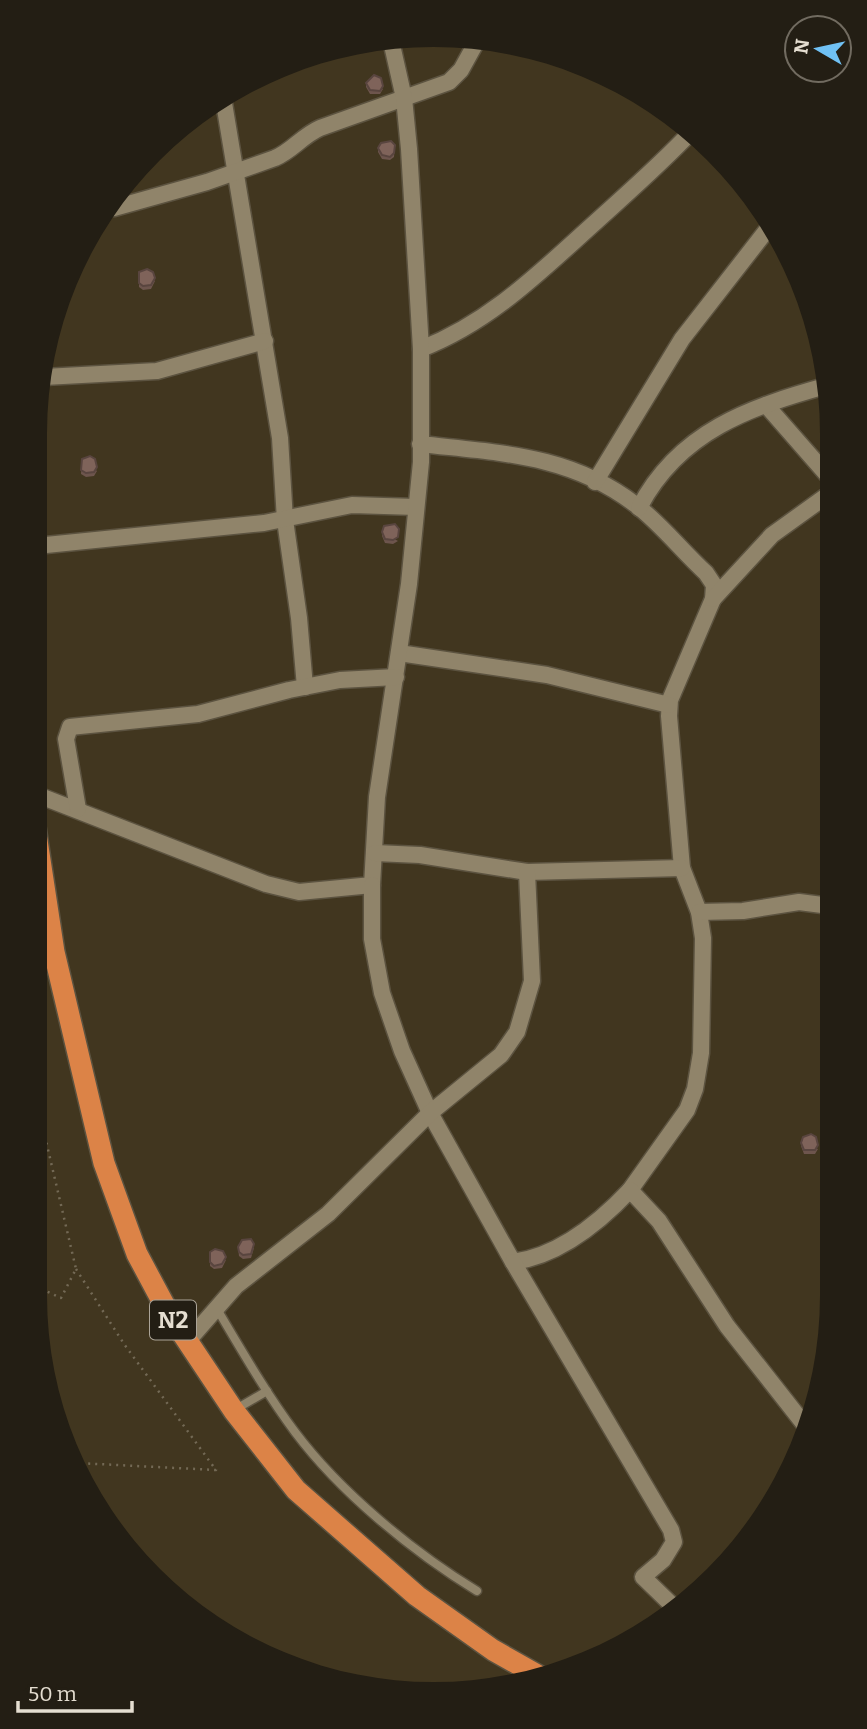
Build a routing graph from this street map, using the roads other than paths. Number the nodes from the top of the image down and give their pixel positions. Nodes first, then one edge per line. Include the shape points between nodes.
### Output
1 (393, 50) edge
2 (472, 50) edge
3 (404, 98) junction
4 (225, 108) edge
5 (684, 140) edge
6 (234, 173) junction
7 (121, 206) edge
8 (764, 234) edge
9 (265, 341) junction
10 (421, 349) junction
11 (52, 377) edge
12 (817, 388) edge
13 (766, 405) junction
14 (420, 444) junction
15 (820, 467) edge
16 (595, 482) junction
17 (820, 500) edge
18 (416, 507) junction
19 (639, 508) junction
20 (285, 520) junction
21 (47, 545) edge
22 (713, 599) junction
23 (399, 653) junction
24 (396, 677) junction
25 (305, 687) junction
26 (669, 705) junction
27 (47, 798) edge
28 (78, 809) junction
29 (375, 853) junction
30 (682, 868) junction
31 (527, 872) junction
32 (372, 885) junction
33 (47, 903) edge
34 (820, 905) edge
35 (699, 912) junction
36 (430, 1113) junction
37 (630, 1190) junction
38 (513, 1262) junction
39 (217, 1309) junction
40 (187, 1342) junction
41 (267, 1391) junction
42 (234, 1411) junction
43 (800, 1418) edge
44 (477, 1591) dead end
45 (669, 1602) edge
46 (528, 1670) edge

1 - 3 street
2 - 3 street via 454,79
3 - 6 street via 320,128 298,139 285,154
3 - 10 street
4 - 6 street
5 - 10 street via 536,279 452,337
6 - 7 street
6 - 9 street
8 - 16 street via 682,339
9 - 11 street via 157,371
9 - 20 street via 280,438
10 - 14 street
12 - 13 street
13 - 15 street
13 - 19 street via 706,432 689,445 651,485
14 - 16 street via 545,459
14 - 18 street
16 - 19 street
17 - 22 street via 772,535
18 - 20 street via 352,505
18 - 23 street
19 - 22 street via 712,580
20 - 21 street
20 - 25 street
22 - 26 street
23 - 24 street
23 - 26 street via 547,675
24 - 25 street
24 - 29 street via 377,797
25 - 28 street via 198,714 70,727 66,739
26 - 30 street
27 - 28 street
28 - 32 street via 266,884 299,892
29 - 31 street via 420,855
29 - 32 street
30 - 31 street
30 - 35 street
31 - 36 street via 532,981 522,1022 501,1055
32 - 36 street via 372,939 382,993
33 - 40 highway, N2 via 103,1163 137,1254
34 - 35 street via 799,902
35 - 37 street via 704,1015 695,1089 673,1132
36 - 38 street
36 - 39 street via 327,1214 236,1286
37 - 38 street via 548,1255
37 - 43 street via 659,1221 727,1326
38 - 45 street via 671,1530 674,1542 669,1552 643,1577
39 - 40 street
39 - 41 lane
40 - 42 highway, N2
41 - 42 lane
41 - 44 lane via 296,1433 344,1485 429,1559
42 - 46 highway, N2 via 296,1490 337,1527 417,1596

